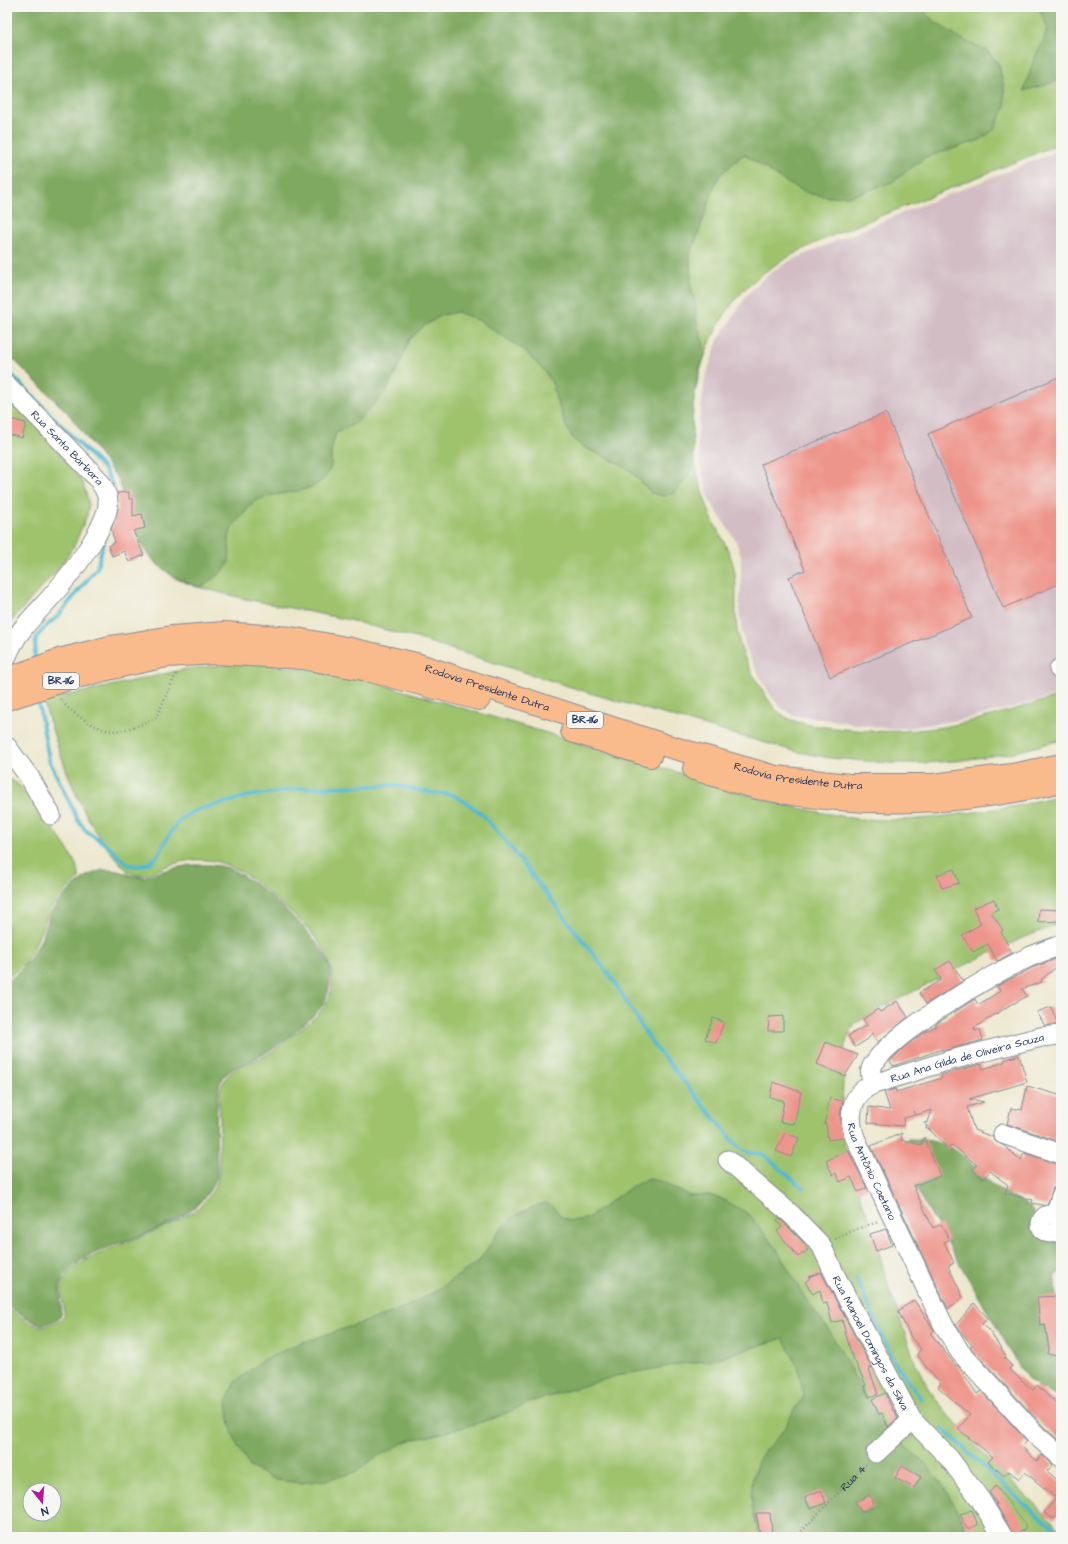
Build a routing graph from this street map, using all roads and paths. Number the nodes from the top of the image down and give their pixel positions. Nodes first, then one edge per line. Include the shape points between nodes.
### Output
1 (7, 385) edge
2 (7, 655) edge
3 (184, 655) junction
4 (114, 657) junction
5 (7, 679) edge
6 (59, 696) dead end
7 (7, 699) edge
8 (7, 747) edge
9 (1061, 750) edge
10 (696, 754) junction
11 (1061, 765) edge
12 (1061, 781) edge
13 (51, 815) dead end
14 (1061, 945) edge
15 (1061, 1036) edge
16 (874, 1084) junction
17 (1003, 1134) dead end
18 (1061, 1154) edge
19 (728, 1160) dead end
20 (1061, 1196) edge
21 (1055, 1216) dead end
22 (892, 1218) junction
23 (834, 1240) dead end
24 (912, 1420) junction
25 (876, 1453) joint
26 (1061, 1457) edge
27 (796, 1537) edge
28 (1003, 1537) edge

1 - 2 street, Rua Santa Bárbara via 90,470 102,484 108,500 104,519 82,559 25,625 11,644
3 - 4 highway, Rodovia Presidente Dutra / BR-116
3 - 6 path via 156,718 135,727 111,731 86,721 63,703
3 - 12 highway, Rodovia Presidente Dutra / BR-116 via 222,653 302,658 364,669 485,701 613,745 756,788 807,797 895,802 942,800 1020,790
4 - 5 highway, Rodovia Presidente Dutra / BR-116, bridge via 59,660
4 - 7 highway, Rodovia Presidente Dutra / BR-116, bridge via 68,678
4 - 10 highway, Rodovia Presidente Dutra / BR-116 via 172,637 224,633 291,638 416,664
8 - 13 street via 30,778
9 - 10 highway via 997,767 928,774 848,773 739,757
10 - 11 highway, Rodovia Presidente Dutra / BR-116 via 776,776 849,785 933,785 1012,775
14 - 16 street via 1027,958 991,977 893,1042 873,1065 870,1072
15 - 16 street, Rua Ana Gilda de Oliveira Souza via 1041,1037
16 - 22 street, Rua Antônio Caetano via 861,1090 856,1097 852,1128
17 - 18 street
19 - 24 street, Rua Manoel Domingos da Silva via 792,1215 821,1246
20 - 21 street
22 - 23 path via 859,1228
22 - 26 street, Rua Antônio Caetano via 952,1342 1037,1436
24 - 25 street
24 - 28 street, Rua Manoel Domingos da Silva via 949,1458 980,1499
25 - 27 path, Rua 4

